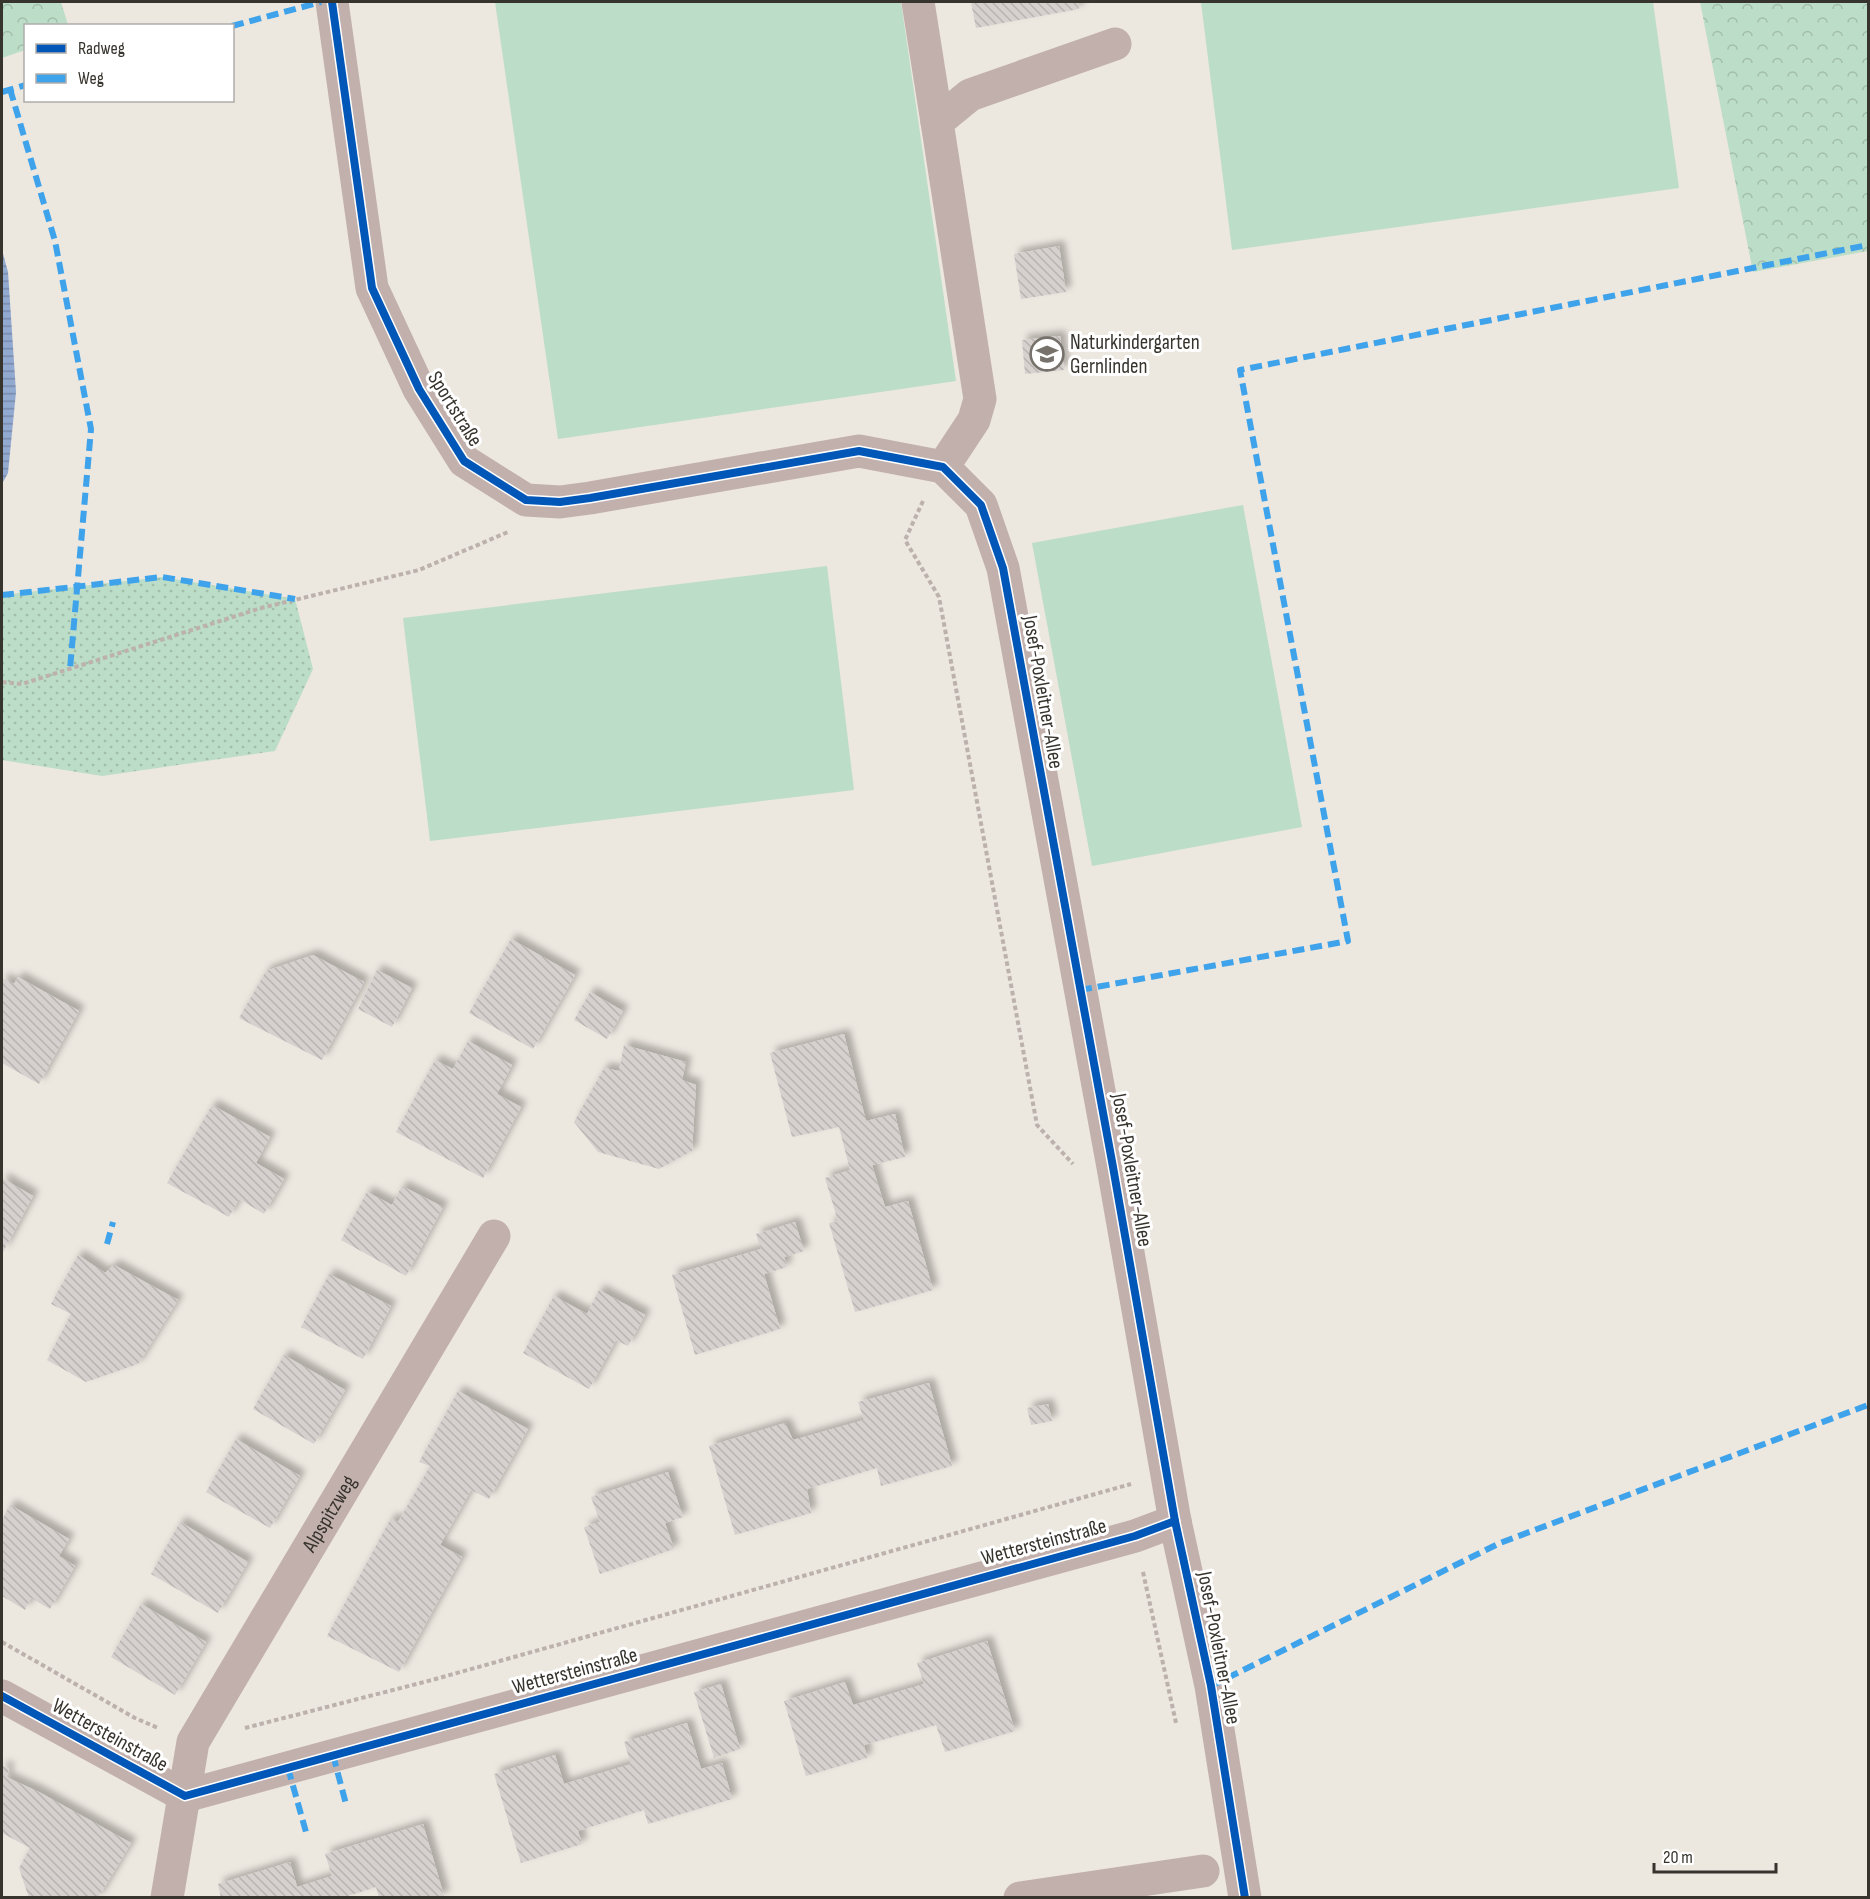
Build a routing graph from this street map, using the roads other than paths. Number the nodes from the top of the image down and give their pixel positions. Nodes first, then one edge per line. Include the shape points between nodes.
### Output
1 (332, 2) edge
2 (918, 2) edge
3 (1115, 44) dead end
4 (937, 122) junction
5 (943, 467) junction
6 (494, 1236) dead end
7 (1175, 1521) junction
8 (2, 1696) edge
9 (184, 1796) junction
10 (1203, 1871) dead end
11 (167, 1898) edge
12 (1020, 1898) edge
13 (1245, 1898) edge

1 - 5 street, Sportstraße via 372,288 419,389 464,461 526,500 560,502 859,451
2 - 4 street
3 - 4 street via 970,95
4 - 5 street via 980,399 974,420
5 - 7 street, Josef-Poxleitner-Allee via 981,505 1003,568
6 - 9 street, Alpspitzweg via 193,1742
7 - 9 street, Wettersteinstraße via 1135,1536
7 - 13 street, Josef-Poxleitner-Allee via 1211,1686
8 - 9 street, Wettersteinstraße
9 - 11 street, Alpspitzweg
10 - 12 street

